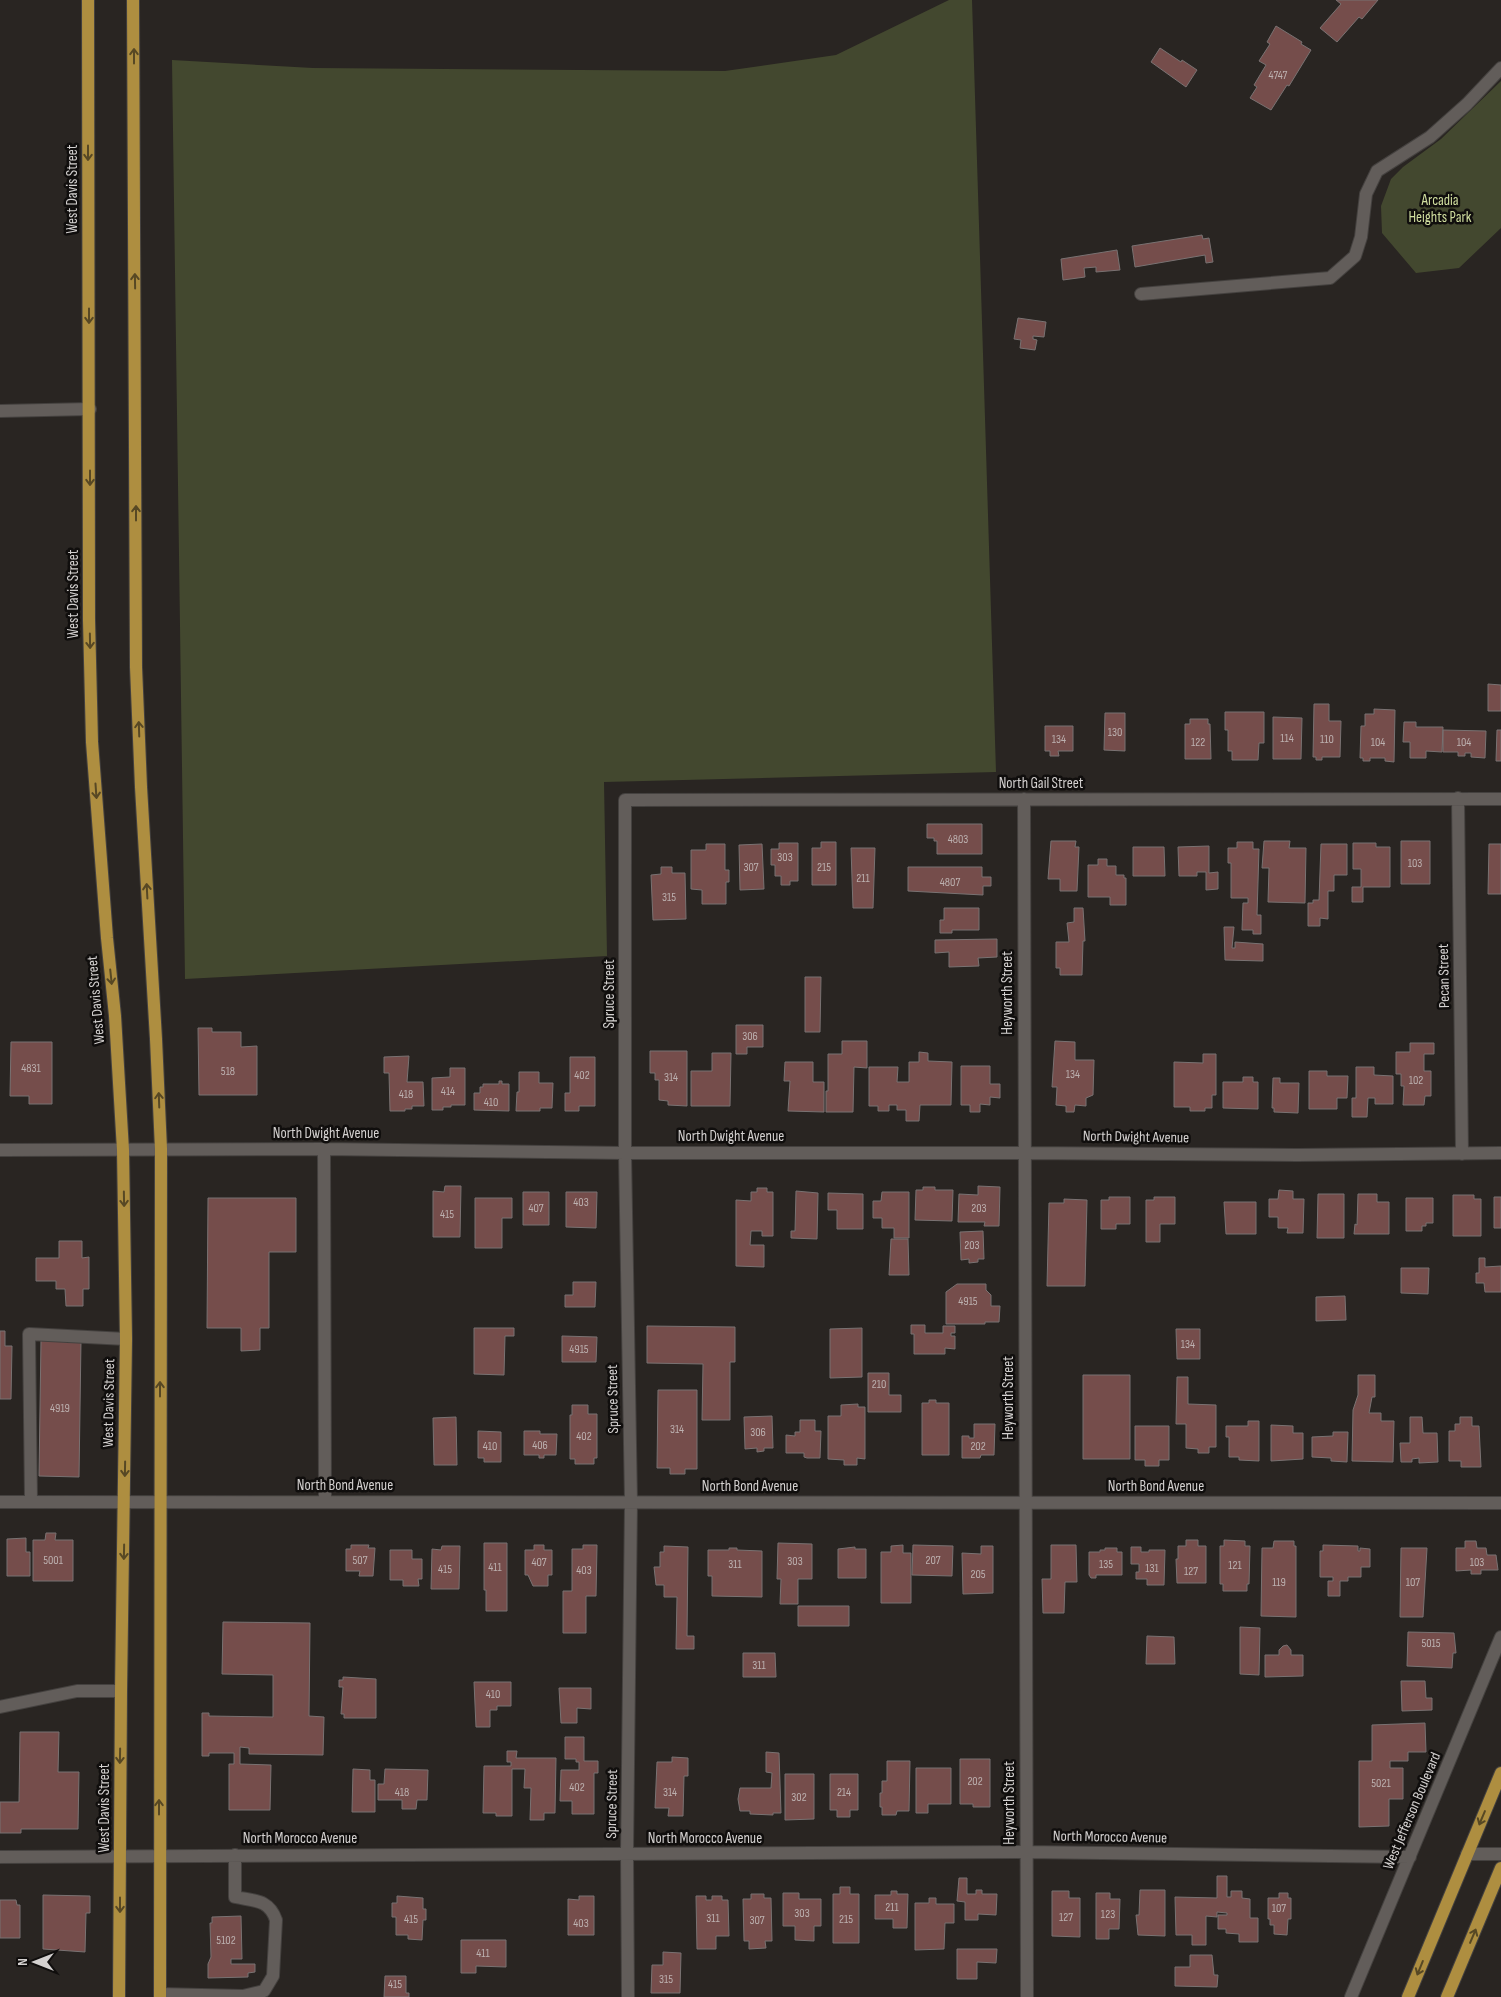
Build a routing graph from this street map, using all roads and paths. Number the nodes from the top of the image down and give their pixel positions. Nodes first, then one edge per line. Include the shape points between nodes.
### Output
1 (88, 0) edge
2 (133, 0) edge
3 (1501, 68) edge
4 (1141, 294) dead end
5 (90, 409) junction
6 (0, 411) edge
7 (1458, 798) junction
8 (1024, 799) junction
9 (1501, 799) edge
10 (625, 800) joint
11 (160, 1149) junction
12 (324, 1149) junction
13 (0, 1150) edge
14 (123, 1150) junction
15 (625, 1153) junction
16 (1023, 1153) junction
17 (1501, 1153) edge
18 (1462, 1154) junction
19 (126, 1339) junction
20 (31, 1501) junction
21 (325, 1501) junction
22 (0, 1502) edge
23 (160, 1502) junction
24 (631, 1502) junction
25 (1024, 1502) junction
26 (125, 1503) junction
27 (1501, 1503) edge
28 (1501, 1637) edge
29 (121, 1692) junction
30 (0, 1707) edge
31 (1501, 1773) edge
32 (1026, 1852) junction
33 (627, 1854) junction
34 (1467, 1854) junction
35 (1501, 1854) edge
36 (235, 1855) junction
37 (120, 1856) junction
38 (159, 1856) junction
39 (0, 1857) edge
40 (1410, 1857) junction
41 (1501, 1868) edge
42 (160, 1996) edge
43 (119, 1997) edge
44 (628, 1997) edge
45 (1026, 1997) edge
46 (1351, 1997) edge
47 (1408, 1997) edge
48 (1447, 1997) edge

1 -> 5 main road, West Davis Street
11 -> 2 main road via 136,667
3 - 4 street via 1430,137 1378,170 1366,194 1361,238 1355,256 1330,278
5 - 6 street
5 -> 14 main road, West Davis Street via 92,742
7 - 8 street, North Gail Street
7 - 9 street, North Gail Street
7 - 18 street, Pecan Street
8 - 10 street, North Gail Street
8 - 16 street, Heyworth Street
10 - 15 street, Spruce Street
11 - 12 street, North Dwight Avenue
11 - 14 street, North Dwight Avenue
23 -> 11 main road
12 - 15 street, North Dwight Avenue
12 - 21 street
13 - 14 street, North Dwight Avenue
14 -> 19 main road, West Davis Street
15 - 16 street, North Dwight Avenue
15 - 24 street, Spruce Street
16 - 18 street, North Dwight Avenue
16 - 25 street, Heyworth Street
17 - 18 street, North Dwight Avenue
19 - 20 street via 29,1334
19 -> 26 main road, West Davis Street
20 - 22 street, North Bond Avenue
20 - 26 street, North Bond Avenue
21 - 23 street, North Bond Avenue
21 - 24 street, North Bond Avenue
23 - 26 street, North Bond Avenue
38 -> 23 main road
24 - 25 street, North Bond Avenue
24 - 33 street, Spruce Street
25 - 27 street, North Bond Avenue
25 - 32 street, Heyworth Street
26 -> 29 main road, West Davis Street
28 - 40 street, West Jefferson Boulevard
29 - 30 street via 77,1691
29 -> 37 main road, West Davis Street
31 -> 34 main road
32 - 33 street, North Morocco Avenue
32 - 40 street, North Morocco Avenue
32 - 45 street, Heyworth Street
33 - 36 street, North Morocco Avenue
33 - 44 street, Spruce Street
34 - 35 street
34 -> 47 main road
36 - 38 street, North Morocco Avenue
36 - 42 street via 235,1898 264,1903 276,1920 273,1976 264,1991 243,1996
37 - 38 street, North Morocco Avenue
37 - 39 street, North Morocco Avenue
37 -> 43 main road, West Davis Street
38 - 42 main road
40 - 46 street, West Jefferson Boulevard
48 -> 41 main road

